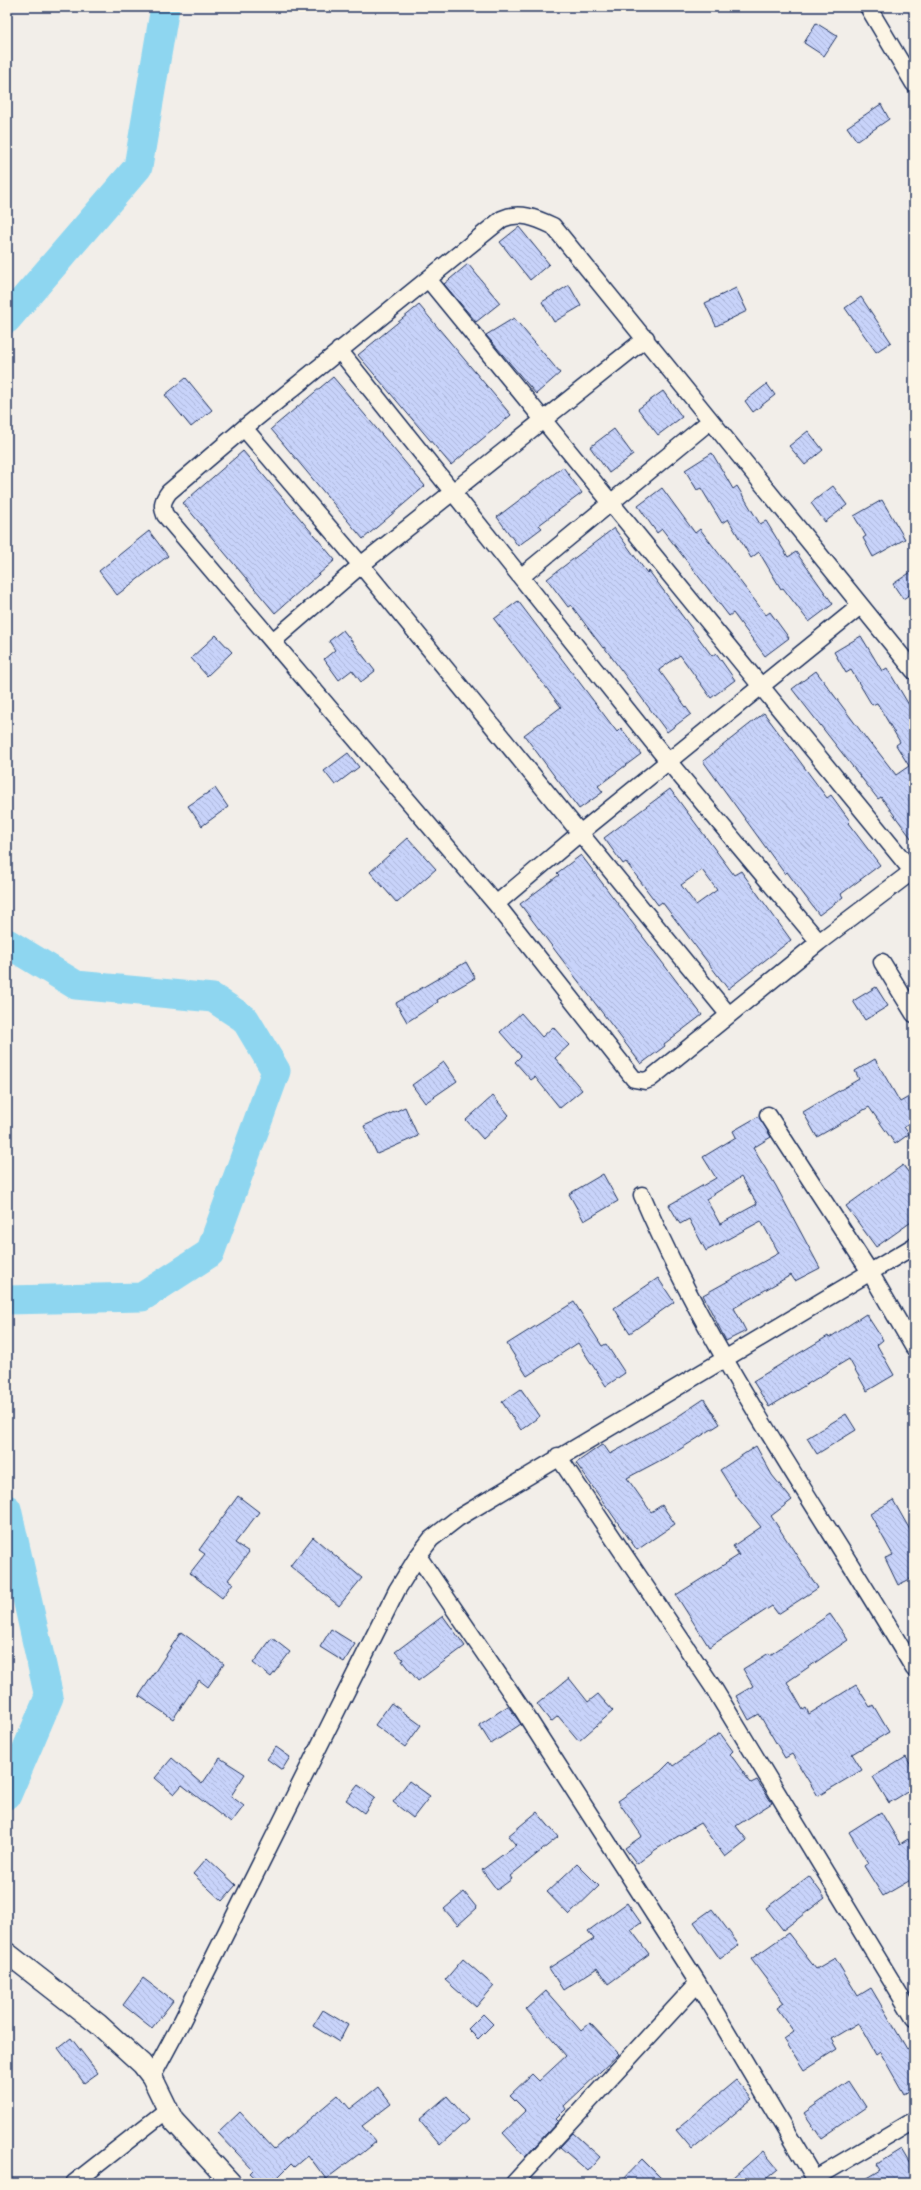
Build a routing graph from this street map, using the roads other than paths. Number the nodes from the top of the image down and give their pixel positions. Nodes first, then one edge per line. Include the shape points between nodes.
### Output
1 (868, 7) edge
2 (914, 84) edge
3 (428, 279) junction
4 (646, 338) junction
5 (339, 350) junction
6 (542, 419) junction
7 (710, 421) junction
8 (244, 428) junction
9 (452, 493) junction
10 (611, 502) junction
11 (361, 565) junction
12 (522, 576) junction
13 (860, 606) junction
14 (273, 641) junction
15 (913, 667) edge
16 (760, 687) junction
17 (668, 761) junction
18 (580, 833) junction
19 (913, 871) edge
20 (496, 904) junction
21 (819, 942) junction
22 (882, 962) dead end
23 (728, 1014) junction
24 (914, 1014) edge
25 (768, 1116) dead end
26 (642, 1195) dead end
27 (914, 1246) edge
28 (870, 1272) junction
29 (914, 1348) edge
30 (724, 1360) junction
31 (558, 1456) junction
32 (418, 1556) junction
33 (914, 1669) edge
34 (7, 1953) edge
35 (698, 1983) junction
36 (914, 2018) edge
37 (152, 2077) junction
38 (167, 2110) junction
39 (914, 2120) edge
40 (815, 2181) edge
41 (74, 2183) edge
42 (231, 2183) edge
43 (514, 2183) edge

1 - 2 street
3 - 4 street via 502,219 519,214 537,218 553,226
3 - 5 street
3 - 6 street
4 - 6 street
4 - 7 street
5 - 8 street
5 - 9 street
6 - 9 street
6 - 10 street
7 - 10 street
7 - 13 street
8 - 11 street
8 - 14 street via 169,492 162,508 165,515
9 - 11 street
9 - 12 street
10 - 12 street
10 - 16 street
11 - 14 street
11 - 18 street
12 - 17 street
13 - 15 street
13 - 16 street
14 - 20 street
16 - 17 street
16 - 19 street
17 - 18 street
17 - 21 street
18 - 20 street
18 - 23 street
19 - 21 street
20 - 23 street via 634,1079 644,1081 650,1078
21 - 23 street
22 - 24 street
25 - 28 street
26 - 30 street via 677,1273
27 - 28 street
28 - 29 street
28 - 30 street
30 - 31 street
30 - 33 street
31 - 32 street via 458,1518 431,1539
31 - 36 street via 713,1686
32 - 35 street via 520,1706
32 - 37 street via 397,1590 186,2014
34 - 37 street via 104,2028 129,2050
35 - 40 street
35 - 43 street
37 - 38 street
38 - 41 street
38 - 42 street via 173,2120
39 - 40 street

